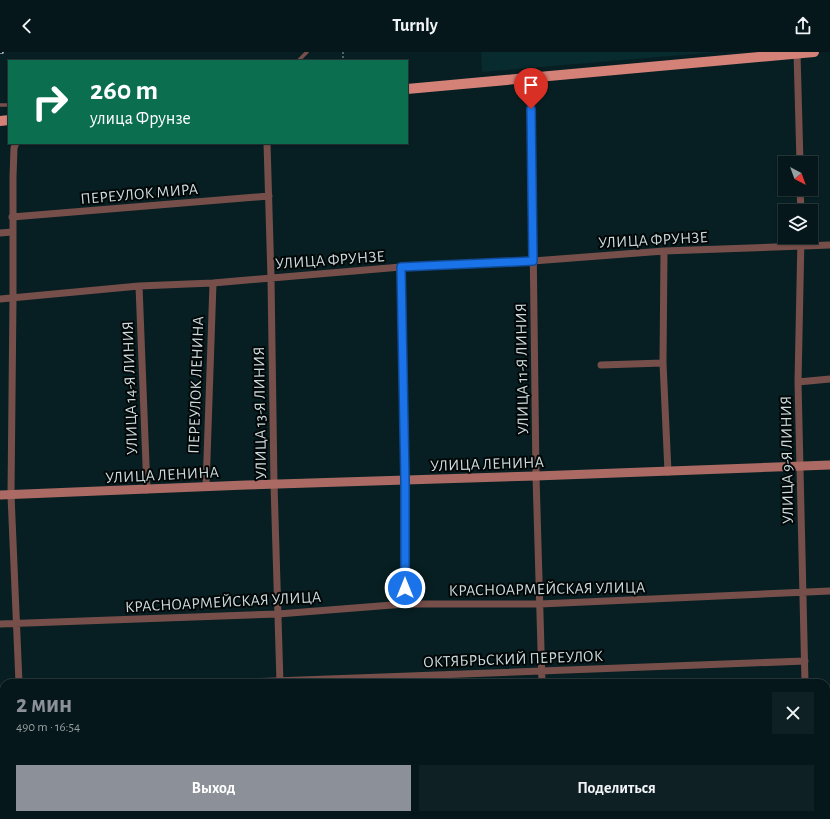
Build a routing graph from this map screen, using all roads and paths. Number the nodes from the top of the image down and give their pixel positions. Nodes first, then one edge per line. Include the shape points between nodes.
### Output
1 (307, 52) edge
2 (814, 52) edge
3 (798, 53) junction
4 (299, 60) edge
5 (530, 78) junction
6 (408, 89) edge
7 (16, 144) edge
8 (267, 144) edge
9 (800, 156) edge
10 (269, 196) junction
11 (12, 217) junction
12 (12, 232) junction
13 (0, 233) edge
14 (802, 244) edge
15 (830, 245) edge
16 (802, 247) junction
17 (664, 251) junction
18 (533, 261) junction
19 (401, 267) junction
20 (270, 278) junction
21 (213, 283) junction
22 (139, 286) junction
23 (13, 298) junction
24 (0, 299) edge
25 (663, 363) junction
26 (601, 365) dead end
27 (830, 380) edge
28 (798, 382) junction
29 (830, 464) edge
30 (799, 466) junction
31 (668, 472) junction
32 (536, 476) junction
33 (405, 480) junction
34 (274, 484) junction
35 (206, 487) junction
36 (147, 490) junction
37 (0, 495) edge
38 (11, 495) junction
39 (830, 591) edge
40 (804, 593) junction
41 (405, 604) junction
42 (540, 604) junction
43 (278, 614) junction
44 (0, 624) edge
45 (16, 624) junction
46 (805, 661) junction
47 (542, 670) junction
48 (19, 679) edge
49 (280, 679) edge
50 (346, 679) edge
51 (542, 679) edge
52 (805, 679) edge

1 - 4 lane
2 - 3 main road
3 - 5 main road
3 - 9 street
5 - 6 main road
5 - 18 street, УЛИЦА 11-Я ЛИНИЯ
7 - 11 street
8 - 10 street, УЛИЦА 13-Я ЛИНИЯ
10 - 11 street, ПЕРЕУЛОК МИРА
10 - 20 street, УЛИЦА 13-Я ЛИНИЯ
11 - 12 street
12 - 13 street
12 - 23 street
14 - 16 street, УЛИЦА 9-Я ЛИНИЯ
15 - 16 street, УЛИЦА ФРУНЗЕ
16 - 17 street, УЛИЦА ФРУНЗЕ
16 - 28 street, УЛИЦА 9-Я ЛИНИЯ
17 - 18 street, УЛИЦА ФРУНЗЕ
17 - 25 street
18 - 19 street, УЛИЦА ФРУНЗЕ
18 - 32 street, УЛИЦА 11-Я ЛИНИЯ
19 - 20 street, УЛИЦА ФРУНЗЕ
19 - 33 street
20 - 21 street, УЛИЦА ФРУНЗЕ
20 - 34 street, УЛИЦА 13-Я ЛИНИЯ
21 - 22 street, УЛИЦА ФРУНЗЕ
21 - 35 street, ПЕРЕУЛОК ЛЕНИНА
22 - 23 street, УЛИЦА ФРУНЗЕ
22 - 36 street, УЛИЦА 14-Я ЛИНИЯ
23 - 24 street, УЛИЦА ФРУНЗЕ
23 - 38 street
25 - 26 street
25 - 31 street
27 - 28 street
28 - 30 street, УЛИЦА 9-Я ЛИНИЯ
29 - 30 main road, УЛИЦА ЛЕНИНА
30 - 31 main road, УЛИЦА ЛЕНИНА
30 - 40 street, УЛИЦА 9-Я ЛИНИЯ
31 - 32 main road, УЛИЦА ЛЕНИНА
32 - 33 main road, УЛИЦА ЛЕНИНА
32 - 42 street, УЛИЦА 11-Я ЛИНИЯ
33 - 34 main road, УЛИЦА ЛЕНИНА
33 - 41 street
34 - 35 main road, УЛИЦА ЛЕНИНА
34 - 43 street, УЛИЦА 13-Я ЛИНИЯ
35 - 36 main road, УЛИЦА ЛЕНИНА
36 - 38 main road, УЛИЦА ЛЕНИНА
37 - 38 main road, УЛИЦА ЛЕНИНА
38 - 45 street
39 - 40 street, КРАСНОАРМЕЙСКАЯ УЛИЦА
40 - 42 street, КРАСНОАРМЕЙСКАЯ УЛИЦА
40 - 46 street, УЛИЦА 9-Я ЛИНИЯ
41 - 42 street, КРАСНОАРМЕЙСКАЯ УЛИЦА
41 - 43 street, КРАСНОАРМЕЙСКАЯ УЛИЦА
42 - 47 street, УЛИЦА 11-Я ЛИНИЯ
43 - 45 street, КРАСНОАРМЕЙСКАЯ УЛИЦА
43 - 49 street, УЛИЦА 13-Я ЛИНИЯ
44 - 45 street, КРАСНОАРМЕЙСКАЯ УЛИЦА
45 - 48 street
46 - 47 street, ОКТЯБРЬСКИЙ ПЕРЕУЛОК
46 - 52 street, УЛИЦА 9-Я ЛИНИЯ
47 - 50 street, ОКТЯБРЬСКИЙ ПЕРЕУЛОК
47 - 51 street, УЛИЦА 11-Я ЛИНИЯ

